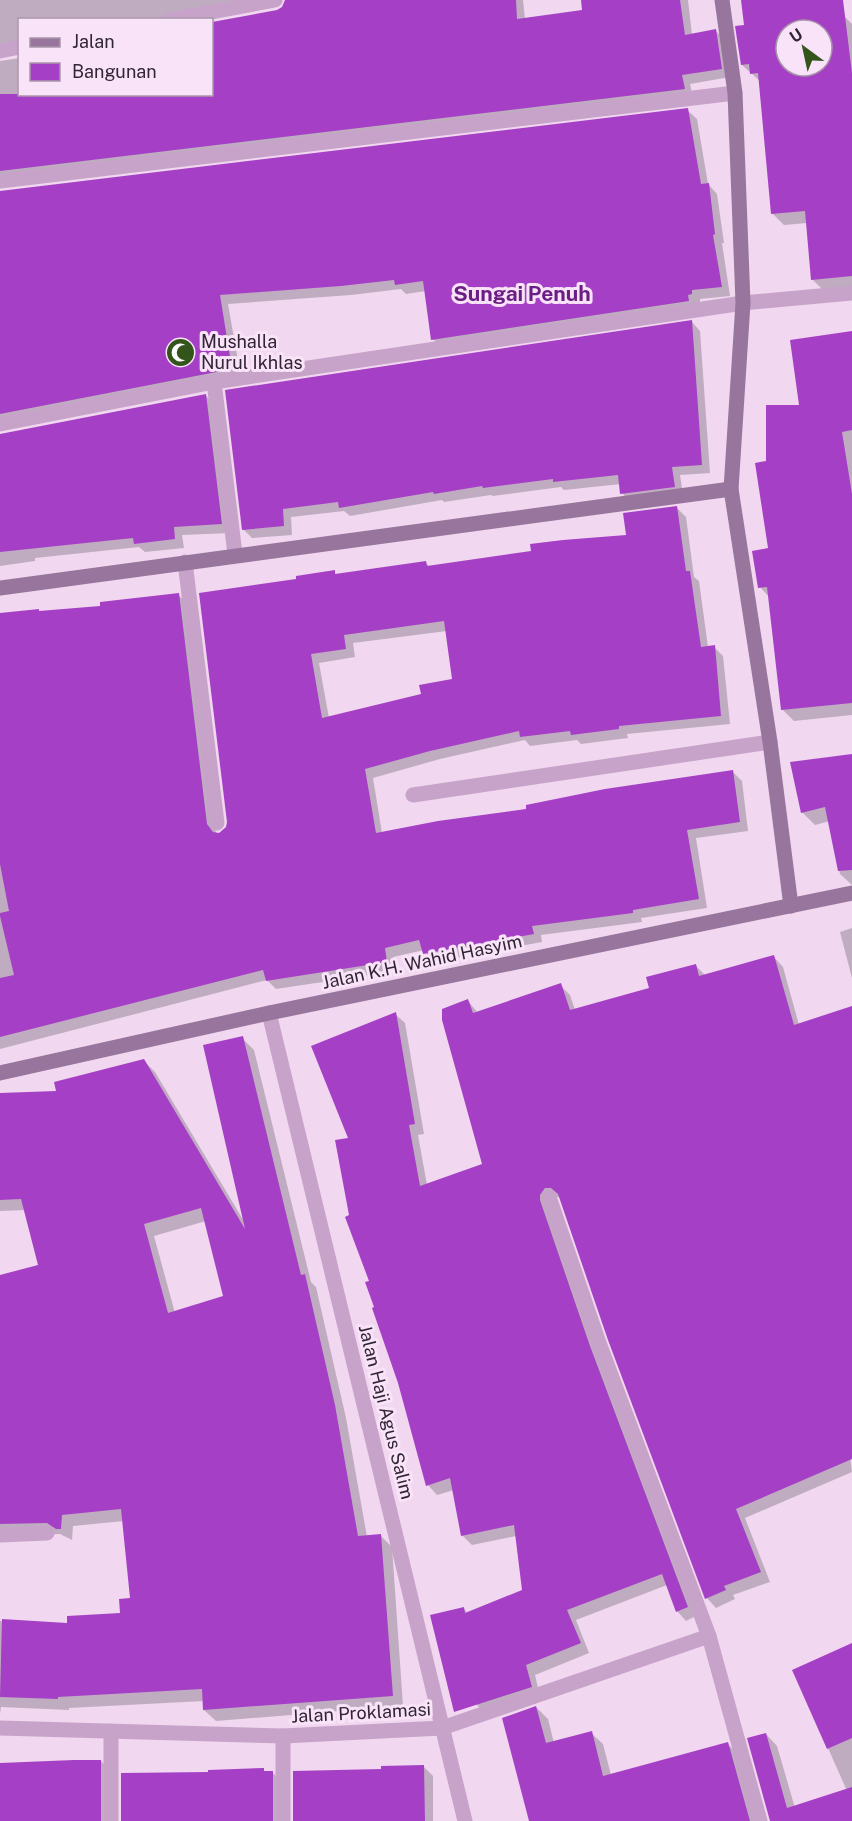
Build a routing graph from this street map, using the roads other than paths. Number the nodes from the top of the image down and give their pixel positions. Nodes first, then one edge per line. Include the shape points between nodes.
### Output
1 (275, 0) edge
2 (722, 0) edge
3 (180, 18) edge
4 (18, 47) edge
5 (0, 51) edge
6 (735, 93) junction
7 (0, 181) edge
8 (852, 293) edge
9 (743, 303) junction
10 (214, 382) junction
11 (0, 424) edge
12 (731, 489) junction
13 (235, 554) junction
14 (185, 562) junction
15 (0, 588) edge
16 (770, 742) junction
17 (413, 795) dead end
18 (218, 823) dead end
19 (852, 893) edge
20 (791, 906) junction
21 (269, 1013) junction
22 (0, 1072) edge
23 (549, 1197) dead end
24 (47, 1533) dead end
25 (0, 1535) edge
26 (709, 1635) junction
27 (0, 1728) edge
28 (442, 1728) junction
29 (111, 1731) junction
30 (283, 1736) junction
31 (111, 1821) edge
32 (283, 1821) edge
33 (465, 1821) edge
34 (760, 1821) edge

1 - 3 street
2 - 6 street
4 - 5 street
6 - 7 street
6 - 9 street
8 - 9 street
9 - 10 street
9 - 12 street
10 - 11 street
10 - 13 street
12 - 13 street
12 - 16 street
13 - 14 street
14 - 15 street
14 - 18 street
16 - 17 street
16 - 20 street
19 - 20 street, Jalan K.H. Wahid Hasyim
20 - 21 street, Jalan K.H. Wahid Hasyim
21 - 22 street, Jalan K.H. Wahid Hasyim
21 - 28 street, Jalan Haji Agus Salim
23 - 26 street via 599,1343
24 - 25 street
26 - 28 street, Jalan Proklamasi
26 - 34 street
27 - 29 street, Jalan Proklamasi
28 - 30 street, Jalan Proklamasi
28 - 33 street, Jalan Haji Agus Salim
29 - 30 street, Jalan Proklamasi
29 - 31 street
30 - 32 street

